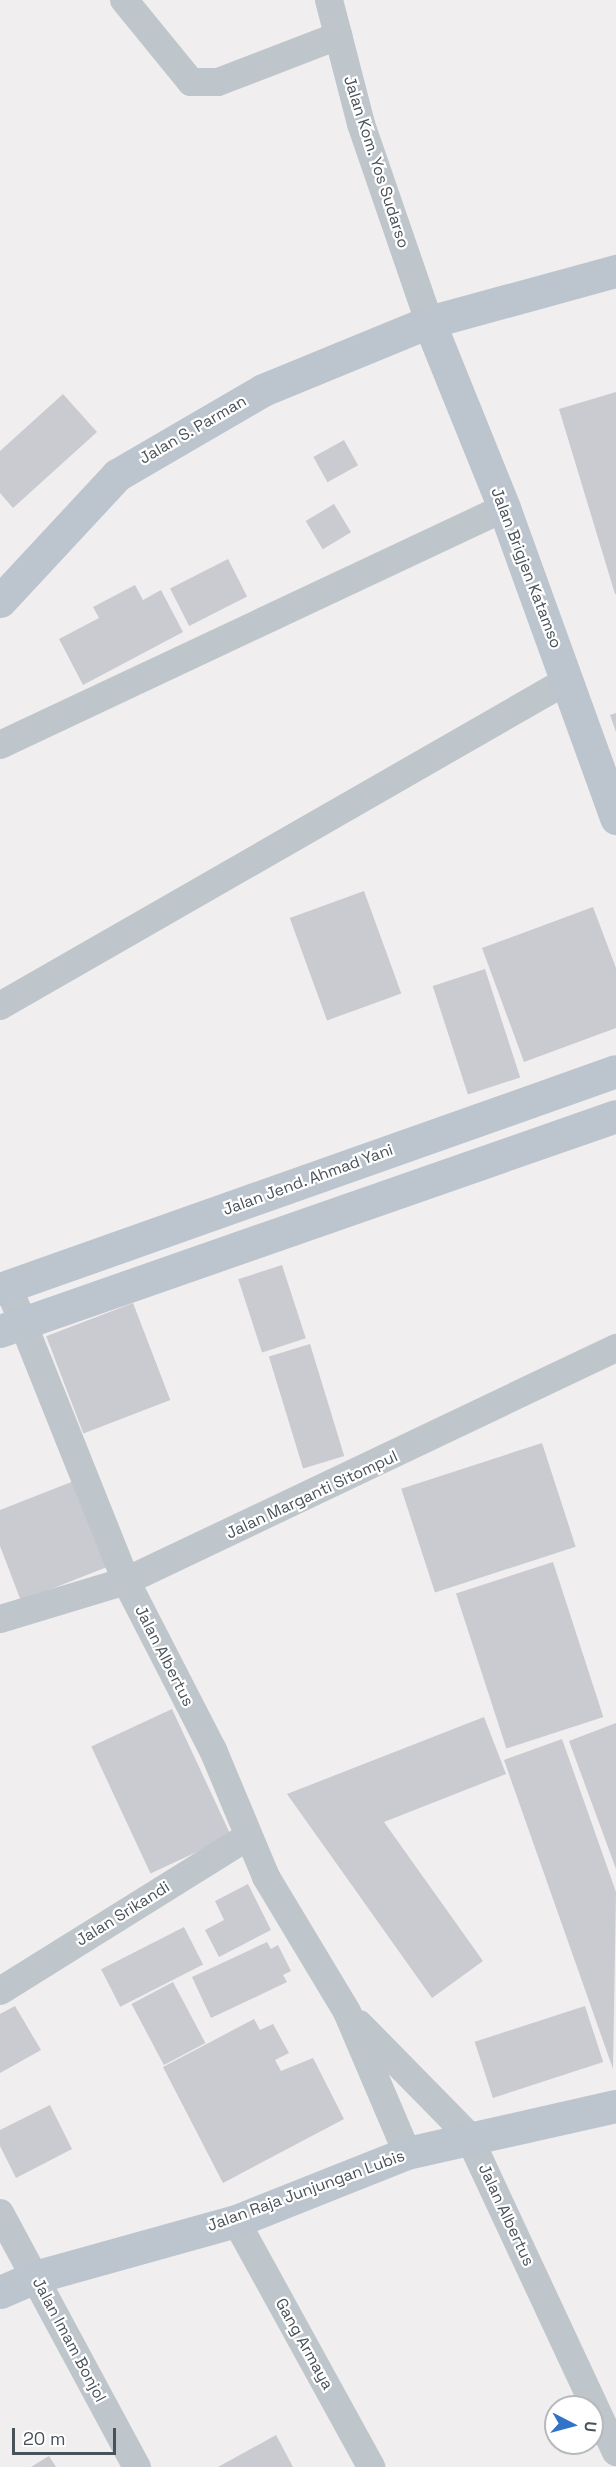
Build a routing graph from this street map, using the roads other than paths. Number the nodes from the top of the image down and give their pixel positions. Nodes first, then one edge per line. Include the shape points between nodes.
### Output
1 (124, 0) edge
2 (329, 0) edge
3 (338, 36) junction
4 (616, 271) edge
5 (429, 322) junction
6 (504, 508) junction
7 (0, 601) edge
8 (568, 680) junction
9 (0, 744) edge
10 (616, 818) edge
11 (0, 1006) edge
12 (616, 1071) edge
13 (616, 1116) edge
14 (4, 1288) edge
15 (12, 1327) edge
16 (616, 1348) edge
17 (126, 1581) junction
18 (0, 1619) edge
19 (247, 1837) junction
20 (0, 1991) edge
21 (347, 2012) junction
22 (616, 2106) edge
23 (468, 2135) junction
24 (407, 2153) junction
25 (0, 2213) edge
26 (236, 2221) junction
27 (34, 2277) junction
28 (0, 2292) edge
29 (616, 2452) edge
30 (137, 2467) edge
31 (371, 2467) edge

1 - 3 street via 191,82 218,82
2 - 3 street, Jalan Kom. Yos Sudarso
3 - 5 street, Jalan Kom. Yos Sudarso via 361,124
4 - 5 street, Jalan S. Parman
5 - 6 street, Jalan Brigjen Katamso
5 - 7 street, Jalan S. Parman via 263,390 117,475
6 - 8 street, Jalan Brigjen Katamso
6 - 9 street
8 - 10 street, Jalan Brigjen Katamso
8 - 11 street
12 - 14 street, Jalan Jend. Ahmad Yani
13 - 15 street
14 - 15 street, Jalan Albertus
15 - 17 street, Jalan Albertus
16 - 17 street, Jalan Marganti Sitompul
17 - 18 street, Jalan Marganti Sitompul
17 - 19 street, Jalan Albertus via 213,1750
19 - 20 street, Jalan Srikandi
19 - 21 street, Jalan Albertus
21 - 23 street, Jalan Albertus
21 - 24 street, Jalan Albertus
22 - 23 street, Jalan Raja Junjungan Lubis
23 - 24 street, Jalan Raja Junjungan Lubis
23 - 29 street, Jalan Albertus
24 - 26 street, Jalan Raja Junjungan Lubis
25 - 27 street, Jalan Imam Bonjol
26 - 27 street, Jalan Raja Junjungan Lubis
26 - 31 street, Gang Armaya
27 - 28 street, Jalan Raja Junjungan Lubis
27 - 30 street, Jalan Imam Bonjol

